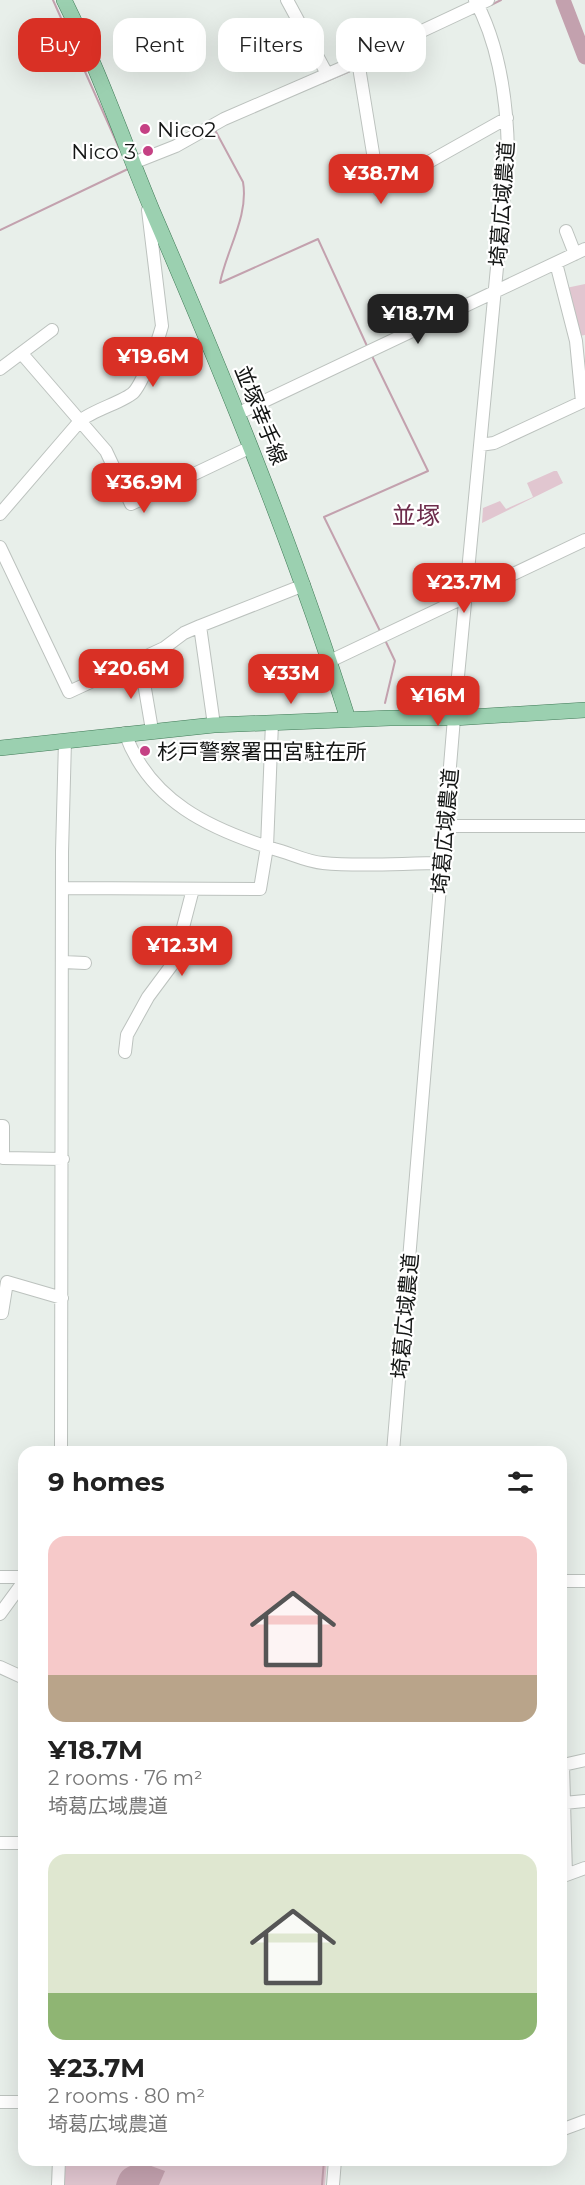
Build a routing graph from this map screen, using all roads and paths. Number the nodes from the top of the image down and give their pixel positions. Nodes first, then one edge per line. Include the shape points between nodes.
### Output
1 (64, 0) edge
2 (287, 0) edge
3 (480, 2) edge
4 (426, 28) edge
5 (336, 70) edge
6 (360, 72) edge
7 (327, 74) junction
8 (507, 118) junction
9 (133, 163) junction
10 (147, 196) junction
11 (566, 231) dead end
12 (580, 251) edge
13 (556, 263) junction
14 (495, 292) junction
15 (52, 330) dead end
16 (23, 355) junction
17 (0, 369) edge
18 (237, 414) junction
19 (80, 421) junction
20 (480, 446) junction
21 (251, 447) junction
22 (0, 514) edge
23 (585, 540) edge
24 (0, 547) edge
25 (304, 585) junction
26 (466, 597) junction
27 (200, 626) junction
28 (330, 661) junction
29 (136, 662) junction
30 (585, 710) edge
31 (454, 718) junction
32 (348, 719) junction
33 (272, 723) junction
34 (214, 725) junction
35 (152, 730) junction
36 (125, 733) junction
37 (65, 741) junction
38 (0, 748) edge
39 (445, 826) junction
40 (585, 826) edge
41 (267, 847) junction
42 (442, 863) junction
43 (63, 888) junction
44 (193, 890) junction
45 (63, 962) junction
46 (85, 963) dead end
47 (126, 1052) dead end
48 (0, 1126) edge
49 (63, 1159) junction
50 (62, 1298) junction
51 (0, 1313) edge
52 (61, 1446) edge
53 (393, 1446) edge
54 (0, 1577) edge
55 (18, 1578) edge
56 (567, 1581) edge
57 (585, 1581) edge
58 (18, 1588) edge
59 (0, 1614) edge
60 (0, 1667) edge
61 (18, 1675) edge
62 (585, 1760) edge
63 (567, 1764) edge
64 (585, 1801) edge
65 (567, 1803) edge
66 (0, 1843) edge
67 (18, 1843) edge
68 (585, 1868) edge
69 (567, 1872) edge
70 (0, 2102) edge
71 (18, 2102) edge
72 (585, 2121) edge
73 (567, 2128) edge
74 (58, 2166) edge
75 (335, 2166) edge
76 (58, 2185) edge
77 (333, 2185) edge

1 - 9 main road, 並塚幸手線 via 88,48
2 - 7 street
3 - 4 street
3 - 8 street, 埼葛広域農道 via 495,52
5 - 7 street
6 - 8 street via 379,190
7 - 9 street
8 - 14 street, 埼葛広域農道 via 508,152
9 - 10 main road, 並塚幸手線
10 - 18 main road, 並塚幸手線
10 - 19 street via 162,326 158,343 134,393
11 - 12 street
12 - 13 street
13 - 14 street
13 - 20 street via 576,341 582,402
14 - 18 street
14 - 20 street, 埼葛広域農道
15 - 16 street
16 - 17 street
16 - 19 street
18 - 21 main road, 並塚幸手線
19 - 21 street via 106,451 131,504
19 - 22 street
20 - 26 street, 埼葛広域農道
21 - 25 main road, 並塚幸手線
23 - 26 street
24 - 29 street via 69,692
25 - 27 street
25 - 28 main road, 並塚幸手線
26 - 28 street
26 - 31 street, 埼葛広域農道
27 - 29 street
27 - 34 street
28 - 32 main road, 並塚幸手線
29 - 35 street
30 - 31 main road
31 - 32 main road
31 - 39 street, 埼葛広域農道
32 - 33 main road
33 - 34 main road
33 - 41 street
34 - 35 main road
35 - 36 main road
36 - 37 main road
36 - 41 street via 146,774 166,797 213,827
37 - 38 main road
37 - 43 street
39 - 40 street
39 - 42 street, 埼葛広域農道
41 - 42 street via 321,863
41 - 44 street via 260,889
42 - 53 street, 埼葛広域農道
43 - 44 street
43 - 45 street
44 - 47 street via 174,963 126,1035
45 - 46 street
45 - 49 street
48 - 49 street via 3,1158
49 - 50 street
50 - 51 street via 7,1282
50 - 52 street
54 - 55 street
56 - 57 street
58 - 59 street
60 - 61 street
62 - 63 street
64 - 65 street
66 - 67 street
68 - 69 street
70 - 71 street
72 - 73 street
74 - 76 street
75 - 77 street

